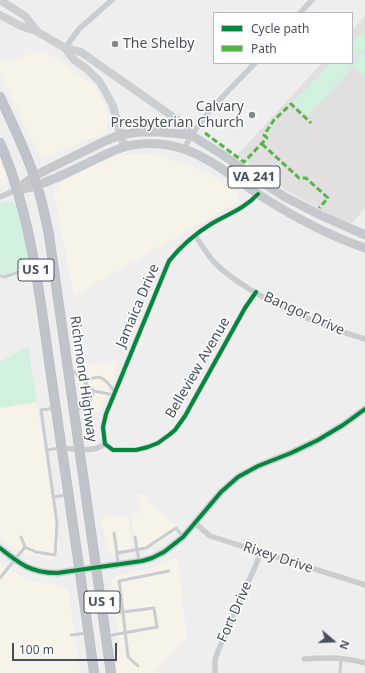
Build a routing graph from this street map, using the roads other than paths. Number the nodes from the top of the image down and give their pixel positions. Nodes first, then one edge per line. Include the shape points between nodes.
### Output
1 (0, 0) edge
2 (112, 0) edge
3 (312, 0) edge
4 (301, 12) edge
5 (0, 15) edge
6 (36, 31) junction
7 (65, 48) junction
8 (254, 64) edge
9 (0, 97) edge
10 (120, 135) junction
11 (191, 135) junction
12 (0, 143) edge
13 (127, 146) junction
14 (184, 149) junction
15 (34, 176) junction
16 (37, 186) junction
17 (16, 190) junction
18 (258, 194) junction
19 (0, 197) edge
20 (342, 225) junction
21 (195, 235) junction
22 (365, 235) edge
23 (336, 236) junction
24 (365, 248) edge
25 (35, 265) junction
26 (0, 276) edge
27 (256, 292) junction
28 (365, 339) edge
29 (67, 365) junction
30 (85, 382) junction
31 (94, 391) junction
32 (114, 393) junction
33 (56, 408) junction
34 (365, 409) edge
35 (74, 412) junction
36 (105, 444) junction
37 (62, 448) junction
38 (80, 449) junction
39 (47, 450) junction
40 (69, 495) junction
41 (53, 497) junction
42 (195, 523) junction
43 (114, 533) dead end
44 (21, 537) dead end
45 (135, 537) dead end
46 (183, 537) junction
47 (25, 547) junction
48 (0, 548) edge
49 (146, 548) junction
50 (137, 550) junction
51 (117, 553) junction
52 (261, 553) junction
53 (152, 558) junction
54 (15, 559) junction
55 (139, 562) junction
56 (118, 565) junction
57 (97, 568) junction
58 (80, 570) junction
59 (169, 571) dead end
60 (0, 578) edge
61 (365, 585) edge
62 (123, 612) junction
63 (104, 613) junction
64 (88, 633) junction
65 (125, 633) junction
66 (71, 635) dead end
67 (107, 636) junction
68 (341, 658) junction
69 (304, 659) dead end
70 (365, 663) edge
71 (138, 666) dead end
72 (94, 673) edge
73 (111, 673) edge
74 (215, 673) edge
75 (340, 673) edge

1 - 6 main road via 25,16
2 - 7 street via 79,29
3 - 4 street
5 - 6 main road
6 - 7 main road
7 - 10 main road via 74,60 99,81 112,106
7 - 11 main road via 82,52 186,126
8 - 11 street
9 - 15 highway, Richmond Highway / US 1
10 - 11 main road, VA 241 via 160,132
10 - 13 main road
10 - 15 main road, VA 241
11 - 14 street
11 - 20 main road, VA 241 via 224,154 285,197
12 - 17 highway, US 1
13 - 14 main road, VA 241 via 163,144
13 - 16 main road, VA 241
14 - 18 main road, VA 241 via 212,162
15 - 16 highway, Richmond Highway / US 1
15 - 17 main road, VA 241
16 - 17 main road, VA 241
16 - 29 highway, Richmond Highway / US 1 via 50,236
17 - 19 street
17 - 25 highway, US 1
18 - 21 street, Jamaica Drive via 239,211
18 - 23 main road, VA 241
20 - 22 main road, VA 241
20 - 23 lane
21 - 27 street, Bangor Drive via 215,263
21 - 32 street, Jamaica Drive via 170,261
23 - 24 main road, VA 241
25 - 26 lane via 5,277
25 - 33 highway, US 1
27 - 28 street, Bangor Drive via 312,320
27 - 36 street, Belleview Avenue via 175,430 158,443 136,450 113,450
29 - 30 lane
29 - 35 highway, Richmond Highway / US 1
30 - 31 lane
30 - 32 lane via 94,378 105,379
31 - 32 lane
31 - 35 lane via 89,404
32 - 36 street, Jamaica Drive via 104,424
33 - 37 highway, US 1
33 - 39 lane via 41,410
34 - 42 street via 318,440 238,477 221,492
35 - 38 highway, Richmond Highway / US 1
36 - 38 street via 94,450
37 - 38 street
37 - 39 lane
37 - 40 highway, US 1
38 - 57 highway, Richmond Highway / US 1
39 - 41 lane
40 - 41 lane
40 - 58 highway, US 1
41 - 47 lane via 57,523 55,555
42 - 46 street
42 - 52 street, Rixey Drive via 210,536
43 - 51 lane
44 - 47 lane
45 - 50 lane
46 - 49 lane via 176,528
46 - 53 street
47 - 54 lane
48 - 54 street
49 - 50 lane
49 - 53 lane
50 - 51 lane
50 - 55 lane
51 - 56 lane
52 - 61 street, Rixey Drive
52 - 74 street, Fort Drive via 218,651
53 - 55 street
54 - 58 street via 30,569 47,573
54 - 60 lane
55 - 56 street
56 - 57 street
57 - 58 street
57 - 63 highway, Richmond Highway / US 1
58 - 64 highway, US 1
59 - 62 lane via 119,581
62 - 63 lane
62 - 65 lane
62 - 65 lane via 154,608 157,627
63 - 67 highway, Richmond Highway / US 1
64 - 66 lane
64 - 72 highway, US 1
65 - 67 lane
65 - 71 lane via 128,657
67 - 73 highway, Richmond Highway / US 1
68 - 69 street
68 - 70 street
68 - 75 lane

